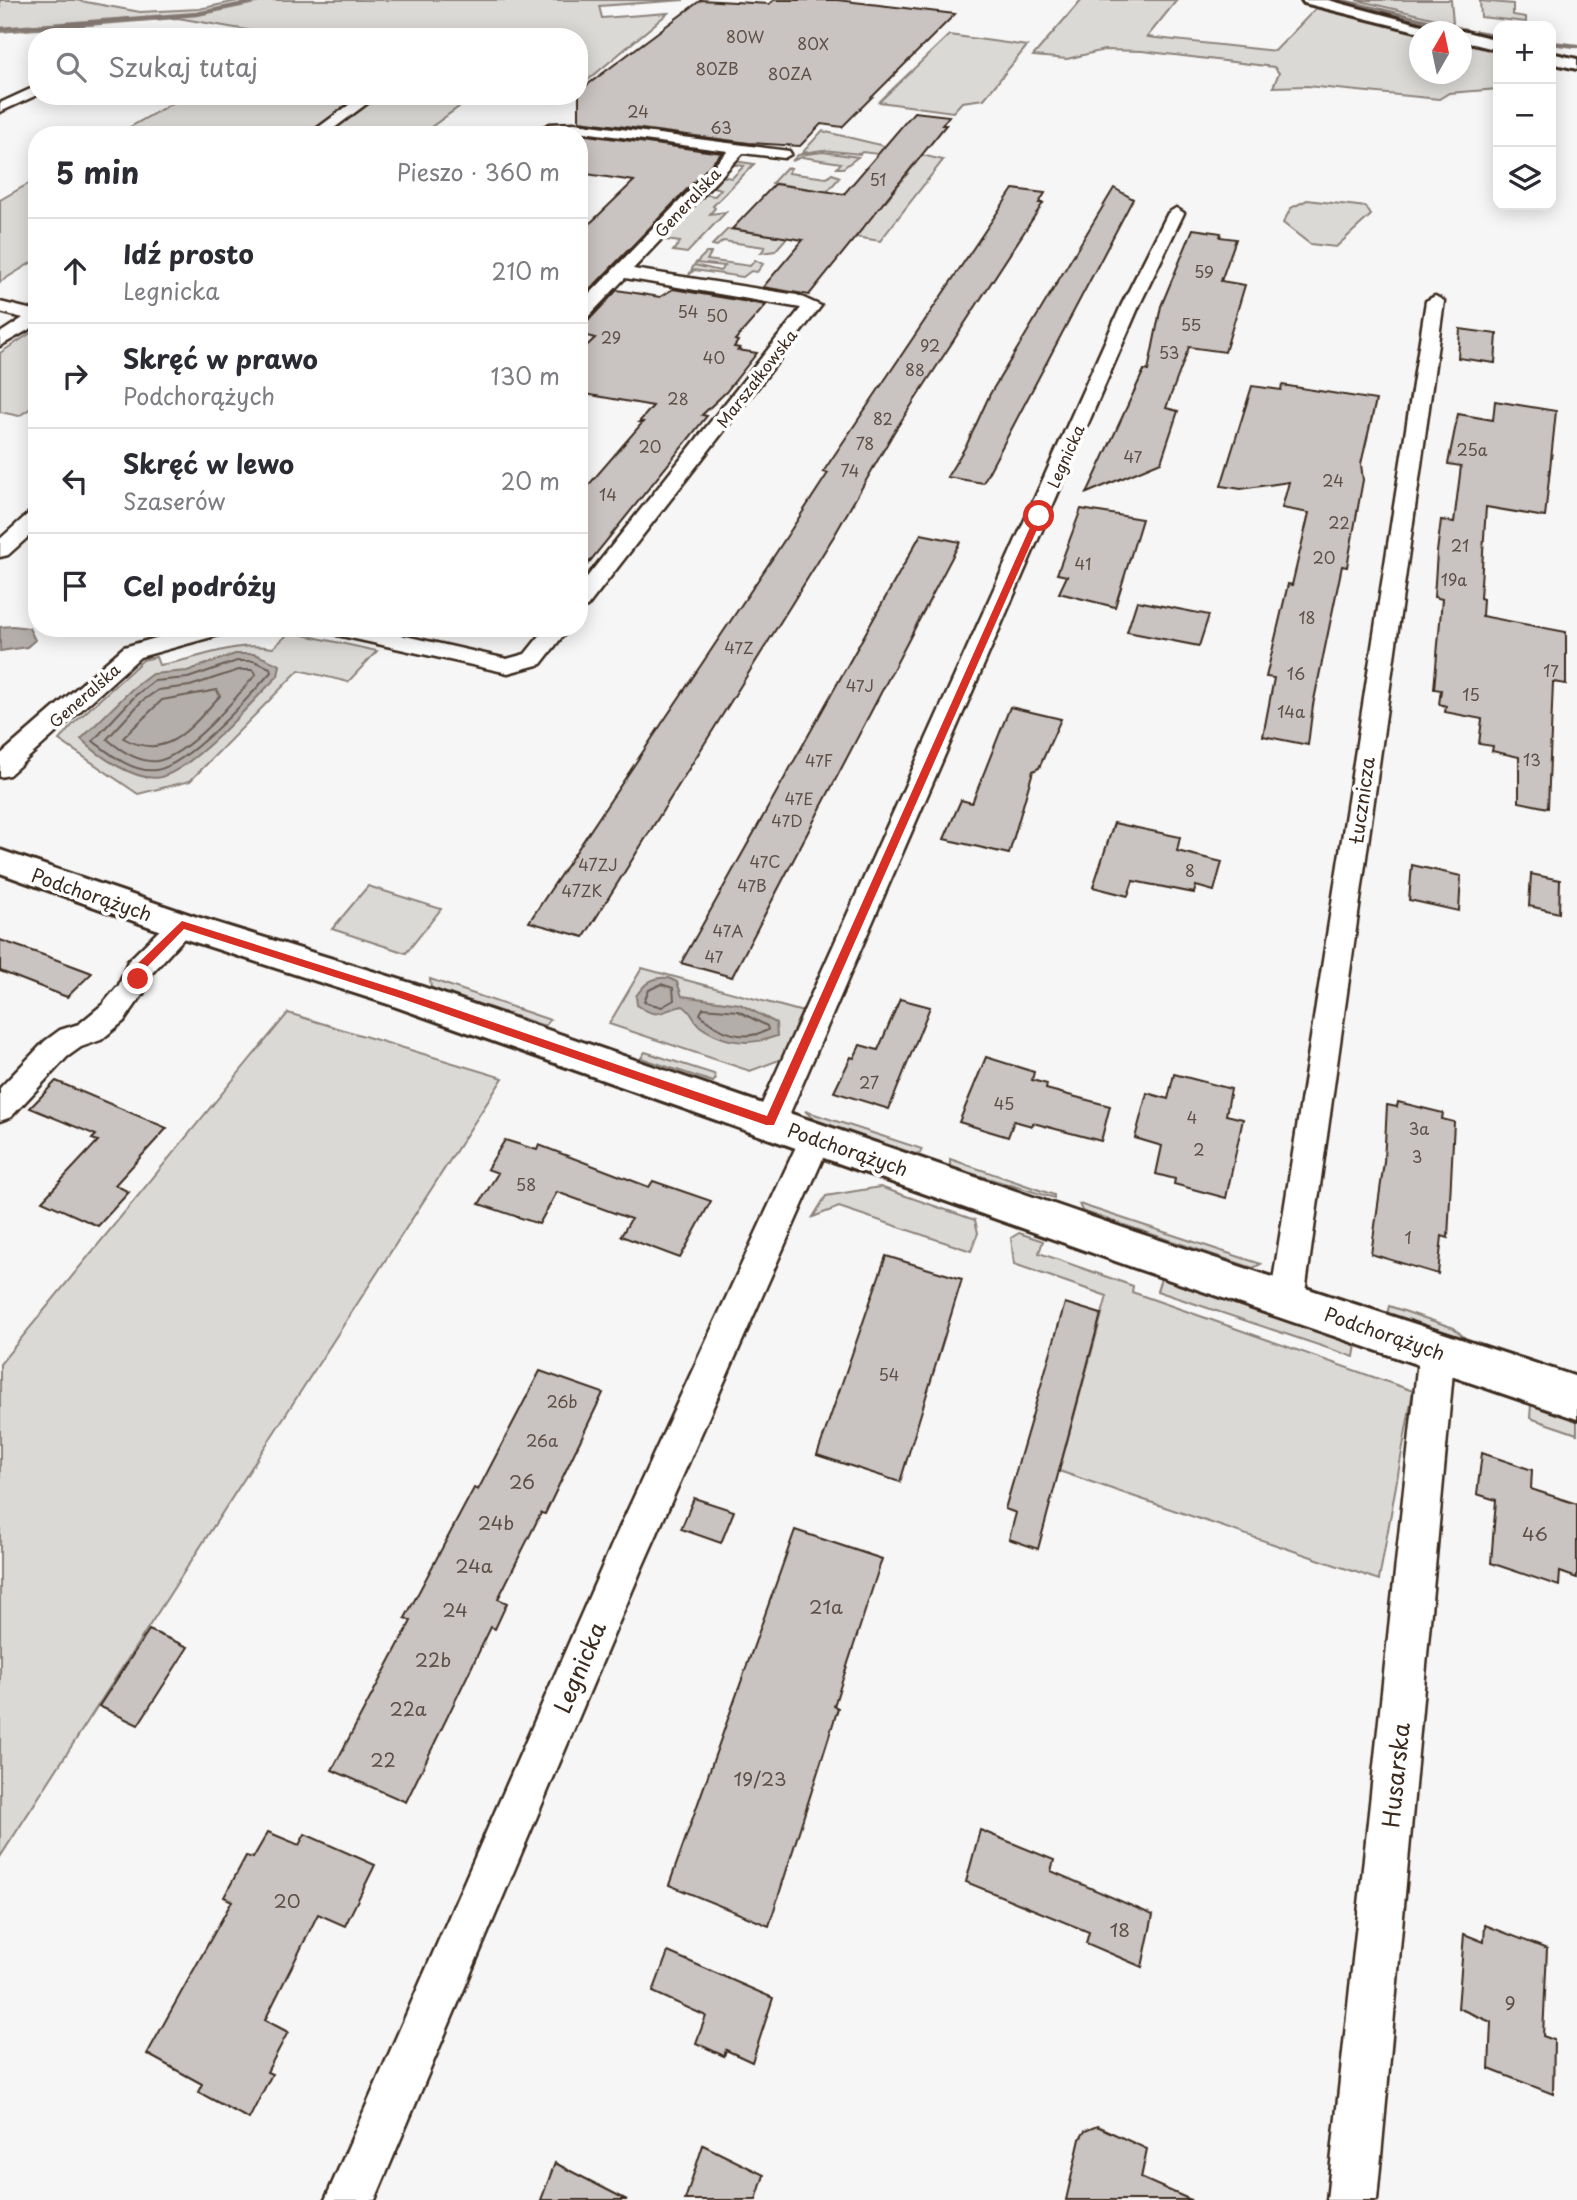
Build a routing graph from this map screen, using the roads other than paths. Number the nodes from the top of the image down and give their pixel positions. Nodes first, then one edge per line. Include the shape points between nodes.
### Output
1 (1309, 0) edge
2 (1409, 24) edge
3 (1472, 39) edge
4 (1493, 45) edge
5 (1556, 59) edge
6 (1577, 64) edge
7 (28, 94) edge
8 (357, 105) edge
9 (0, 108) edge
10 (328, 126) edge
11 (588, 129) edge
12 (739, 148) junction
13 (784, 153) dead end
14 (1176, 214) dead end
15 (621, 272) junction
16 (1435, 300) dead end
17 (0, 307) edge
18 (588, 307) edge
19 (28, 314) edge
20 (28, 322) edge
21 (0, 341) edge
22 (28, 527) edge
23 (0, 550) edge
24 (588, 591) edge
25 (186, 637) edge
26 (378, 637) edge
27 (551, 637) edge
28 (0, 769) edge
29 (0, 861) edge
30 (182, 925) junction
31 (0, 1108) edge
32 (770, 1122) junction
33 (816, 1138) junction
34 (1287, 1300) junction
35 (1437, 1350) junction
36 (1577, 1398) edge
37 (350, 2200) edge
38 (1352, 2200) edge

1 - 2 street
3 - 4 street
5 - 6 street
7 - 9 street
8 - 10 street
11 - 12 street, Generalska
12 - 13 street
12 - 15 street, Generalska
14 - 32 street, Legnicka via 1130,306
15 - 18 street, Generalska
15 - 24 street, Marszałkowska via 797,299 811,306
16 - 34 street, Łucznicza
17 - 19 street
20 - 21 street
22 - 23 street
25 - 28 street, Generalska via 132,652
26 - 27 street via 508,666 533,659
29 - 30 street, Podchorążych
30 - 31 street via 138,969 138,979 129,993 100,1024 66,1040
30 - 32 street, Podchorążych via 401,994
32 - 33 street, Podchorążych
33 - 34 street, Podchorążych
33 - 37 street, Legnicka via 627,1556
34 - 35 street, Podchorążych
35 - 36 street, Podchorążych
35 - 38 street, Husarska

